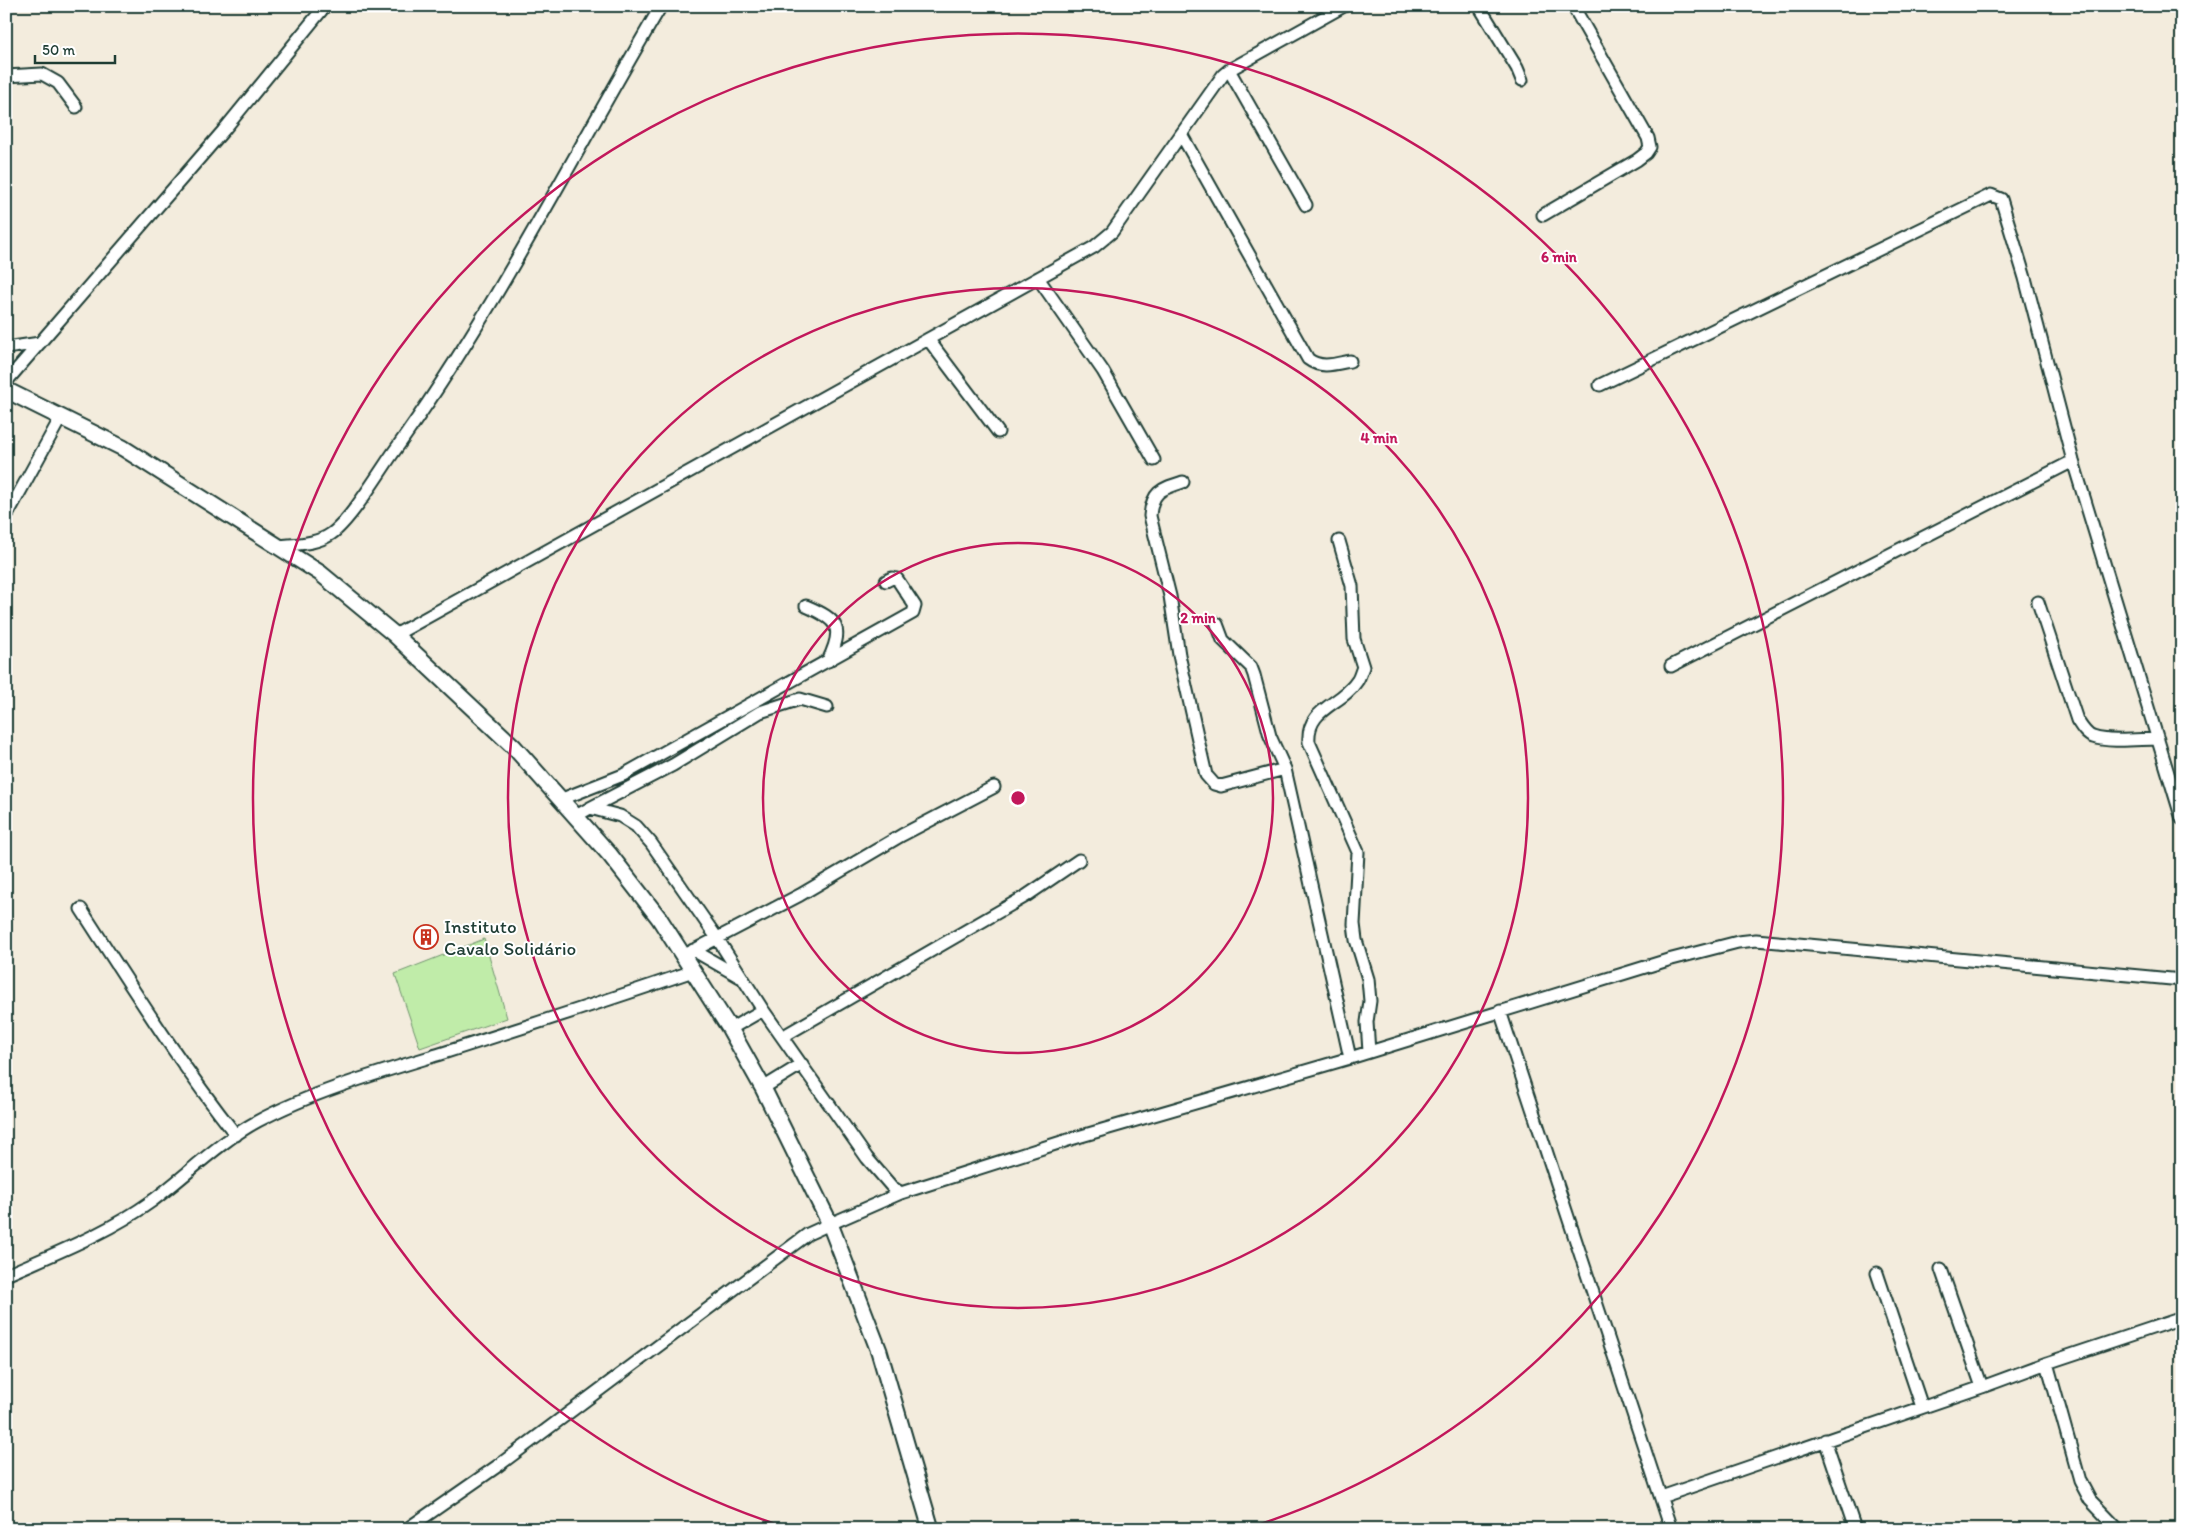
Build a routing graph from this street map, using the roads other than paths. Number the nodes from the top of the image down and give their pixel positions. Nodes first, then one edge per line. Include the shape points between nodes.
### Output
1 (325, 6) edge
2 (661, 6) edge
3 (1344, 6) edge
4 (1479, 6) edge
5 (1574, 6) edge
6 (1229, 70) junction
7 (6, 76) edge
8 (1522, 80) dead end
9 (76, 107) dead end
10 (1181, 134) junction
11 (1306, 204) dead end
12 (1543, 215) dead end
13 (1038, 278) junction
14 (928, 340) junction
15 (40, 343) junction
16 (6, 348) edge
17 (1350, 361) dead end
18 (6, 382) edge
19 (1600, 385) dead end
20 (6, 390) edge
21 (61, 417) junction
22 (998, 432) dead end
23 (1154, 460) dead end
24 (2073, 461) junction
25 (1183, 482) dead end
26 (6, 516) edge
27 (1339, 541) dead end
28 (280, 546) junction
29 (886, 581) dead end
30 (2038, 602) dead end
31 (806, 606) dead end
32 (1217, 624) dead end
33 (395, 635) junction
34 (828, 661) junction
35 (1670, 666) dead end
36 (827, 707) dead end
37 (2158, 739) junction
38 (1285, 769) junction
39 (994, 787) dead end
40 (562, 800) junction
41 (590, 808) junction
42 (576, 816) junction
43 (2182, 819) edge
44 (1079, 860) dead end
45 (81, 909) dead end
46 (717, 938) junction
47 (688, 953) junction
48 (693, 971) junction
49 (741, 978) junction
50 (2182, 980) edge
51 (763, 1010) junction
52 (1500, 1012) junction
53 (730, 1029) junction
54 (782, 1038) junction
55 (1369, 1052) junction
56 (1350, 1058) junction
57 (802, 1064) junction
58 (763, 1088) junction
59 (236, 1135) junction
60 (901, 1193) junction
61 (830, 1224) junction
62 (1941, 1268) dead end
63 (1877, 1273) dead end
64 (6, 1275) edge
65 (2182, 1318) edge
66 (2047, 1363) junction
67 (1982, 1388) junction
68 (1922, 1408) junction
69 (1826, 1440) junction
70 (1661, 1497) junction
71 (407, 1529) edge
72 (931, 1529) edge
73 (1671, 1529) edge
74 (1855, 1529) edge
75 (2118, 1529) edge

1 - 15 street via 223,131
2 - 28 street via 502,286 419,417 332,533 310,542
3 - 6 street
4 - 8 street
5 - 12 street via 1648,138 1650,147 1637,160
6 - 10 street
6 - 11 street
7 - 9 street via 42,74 58,83
10 - 13 street via 1106,239
10 - 17 street via 1308,359 1316,365
13 - 14 street
13 - 23 street via 1103,371
14 - 22 street
14 - 33 street
15 - 16 street
15 - 18 street
19 - 24 street via 1996,195 2004,205
20 - 21 main road
21 - 26 street
21 - 28 main road via 122,448
24 - 35 street
24 - 37 street
25 - 38 street via 1160,490 1151,503 1150,516 1170,596 1179,655 1206,776 1221,786
27 - 55 street via 1352,586 1354,639 1363,667 1357,682 1317,716 1308,731 1309,742 1358,852 1354,924 1368,979 1370,1001 1366,1022
28 - 33 main road via 320,573
29 - 34 street via 897,579 915,606 913,613
30 - 37 street via 2082,728 2092,737 2103,739
31 - 34 street via 824,614 835,624 838,641
32 - 38 street via 1223,640 1254,675 1270,736
33 - 40 main road via 514,747
34 - 40 street via 623,774
36 - 41 street via 800,699 760,712 673,765
37 - 43 street
38 - 56 street
39 - 46 street
40 - 42 main road
41 - 42 street
41 - 46 street via 620,816 636,826
42 - 47 main road
44 - 54 street via 1026,896
45 - 59 street via 148,1012
46 - 47 street
46 - 49 street
47 - 48 main road
47 - 49 street
48 - 53 main road
48 - 59 street via 313,1097 258,1121
49 - 51 street
50 - 52 street via 1756,940 1668,960
51 - 53 street
51 - 54 street
52 - 55 street
52 - 70 street
53 - 58 main road
54 - 57 street
55 - 56 street
56 - 60 street via 1071,1138
57 - 58 street
57 - 60 street via 867,1158
58 - 61 main road
59 - 64 street via 150,1202 79,1243
60 - 61 street
61 - 71 street via 808,1234 499,1465
61 - 72 main road via 879,1350
62 - 67 street
63 - 68 street
65 - 66 street
66 - 67 street
66 - 75 street via 2080,1481 2090,1500
67 - 68 street
68 - 69 street
69 - 70 street
69 - 74 street
70 - 73 street

